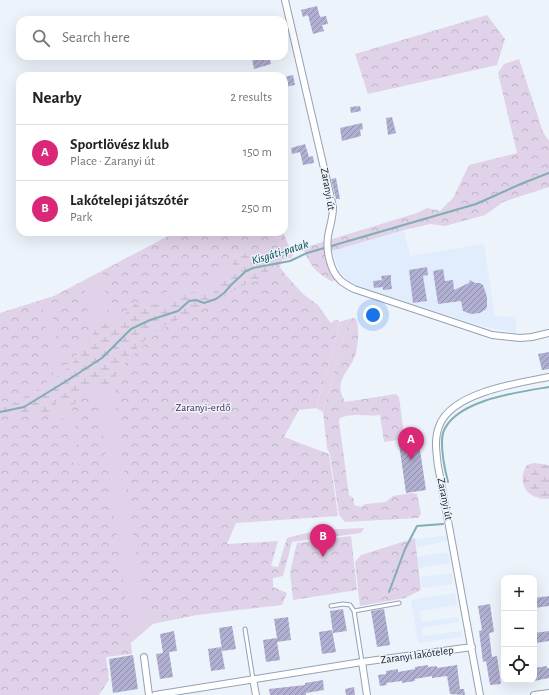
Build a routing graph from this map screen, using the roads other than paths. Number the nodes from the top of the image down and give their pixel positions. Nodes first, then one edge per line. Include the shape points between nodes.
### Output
1 (285, 0) edge
2 (549, 333) edge
3 (549, 377) edge
4 (399, 603) dead end
5 (331, 606) dead end
6 (354, 611) junction
7 (245, 629) dead end
8 (472, 647) junction
9 (144, 657) dead end
10 (362, 662) junction
11 (253, 679) junction
12 (549, 692) edge
13 (149, 695) edge
14 (155, 695) edge
15 (256, 695) edge
16 (367, 695) edge
17 (480, 695) edge
18 (534, 695) edge

1 - 2 street, Zaranyi út via 333,207 328,253 332,268 340,280 354,289 492,335 520,338
3 - 8 street, Zaranyi út via 502,386 465,400 446,414 436,436 438,466
4 - 6 lane
5 - 6 lane via 350,605
6 - 10 lane
7 - 11 lane
8 - 10 street, Zaranyi lakótelep
8 - 17 street, Zaranyi út
9 - 13 street
10 - 11 street, Zaranyi lakótelep
10 - 16 street
11 - 14 street, Zaranyi lakótelep
11 - 15 street
12 - 18 street

